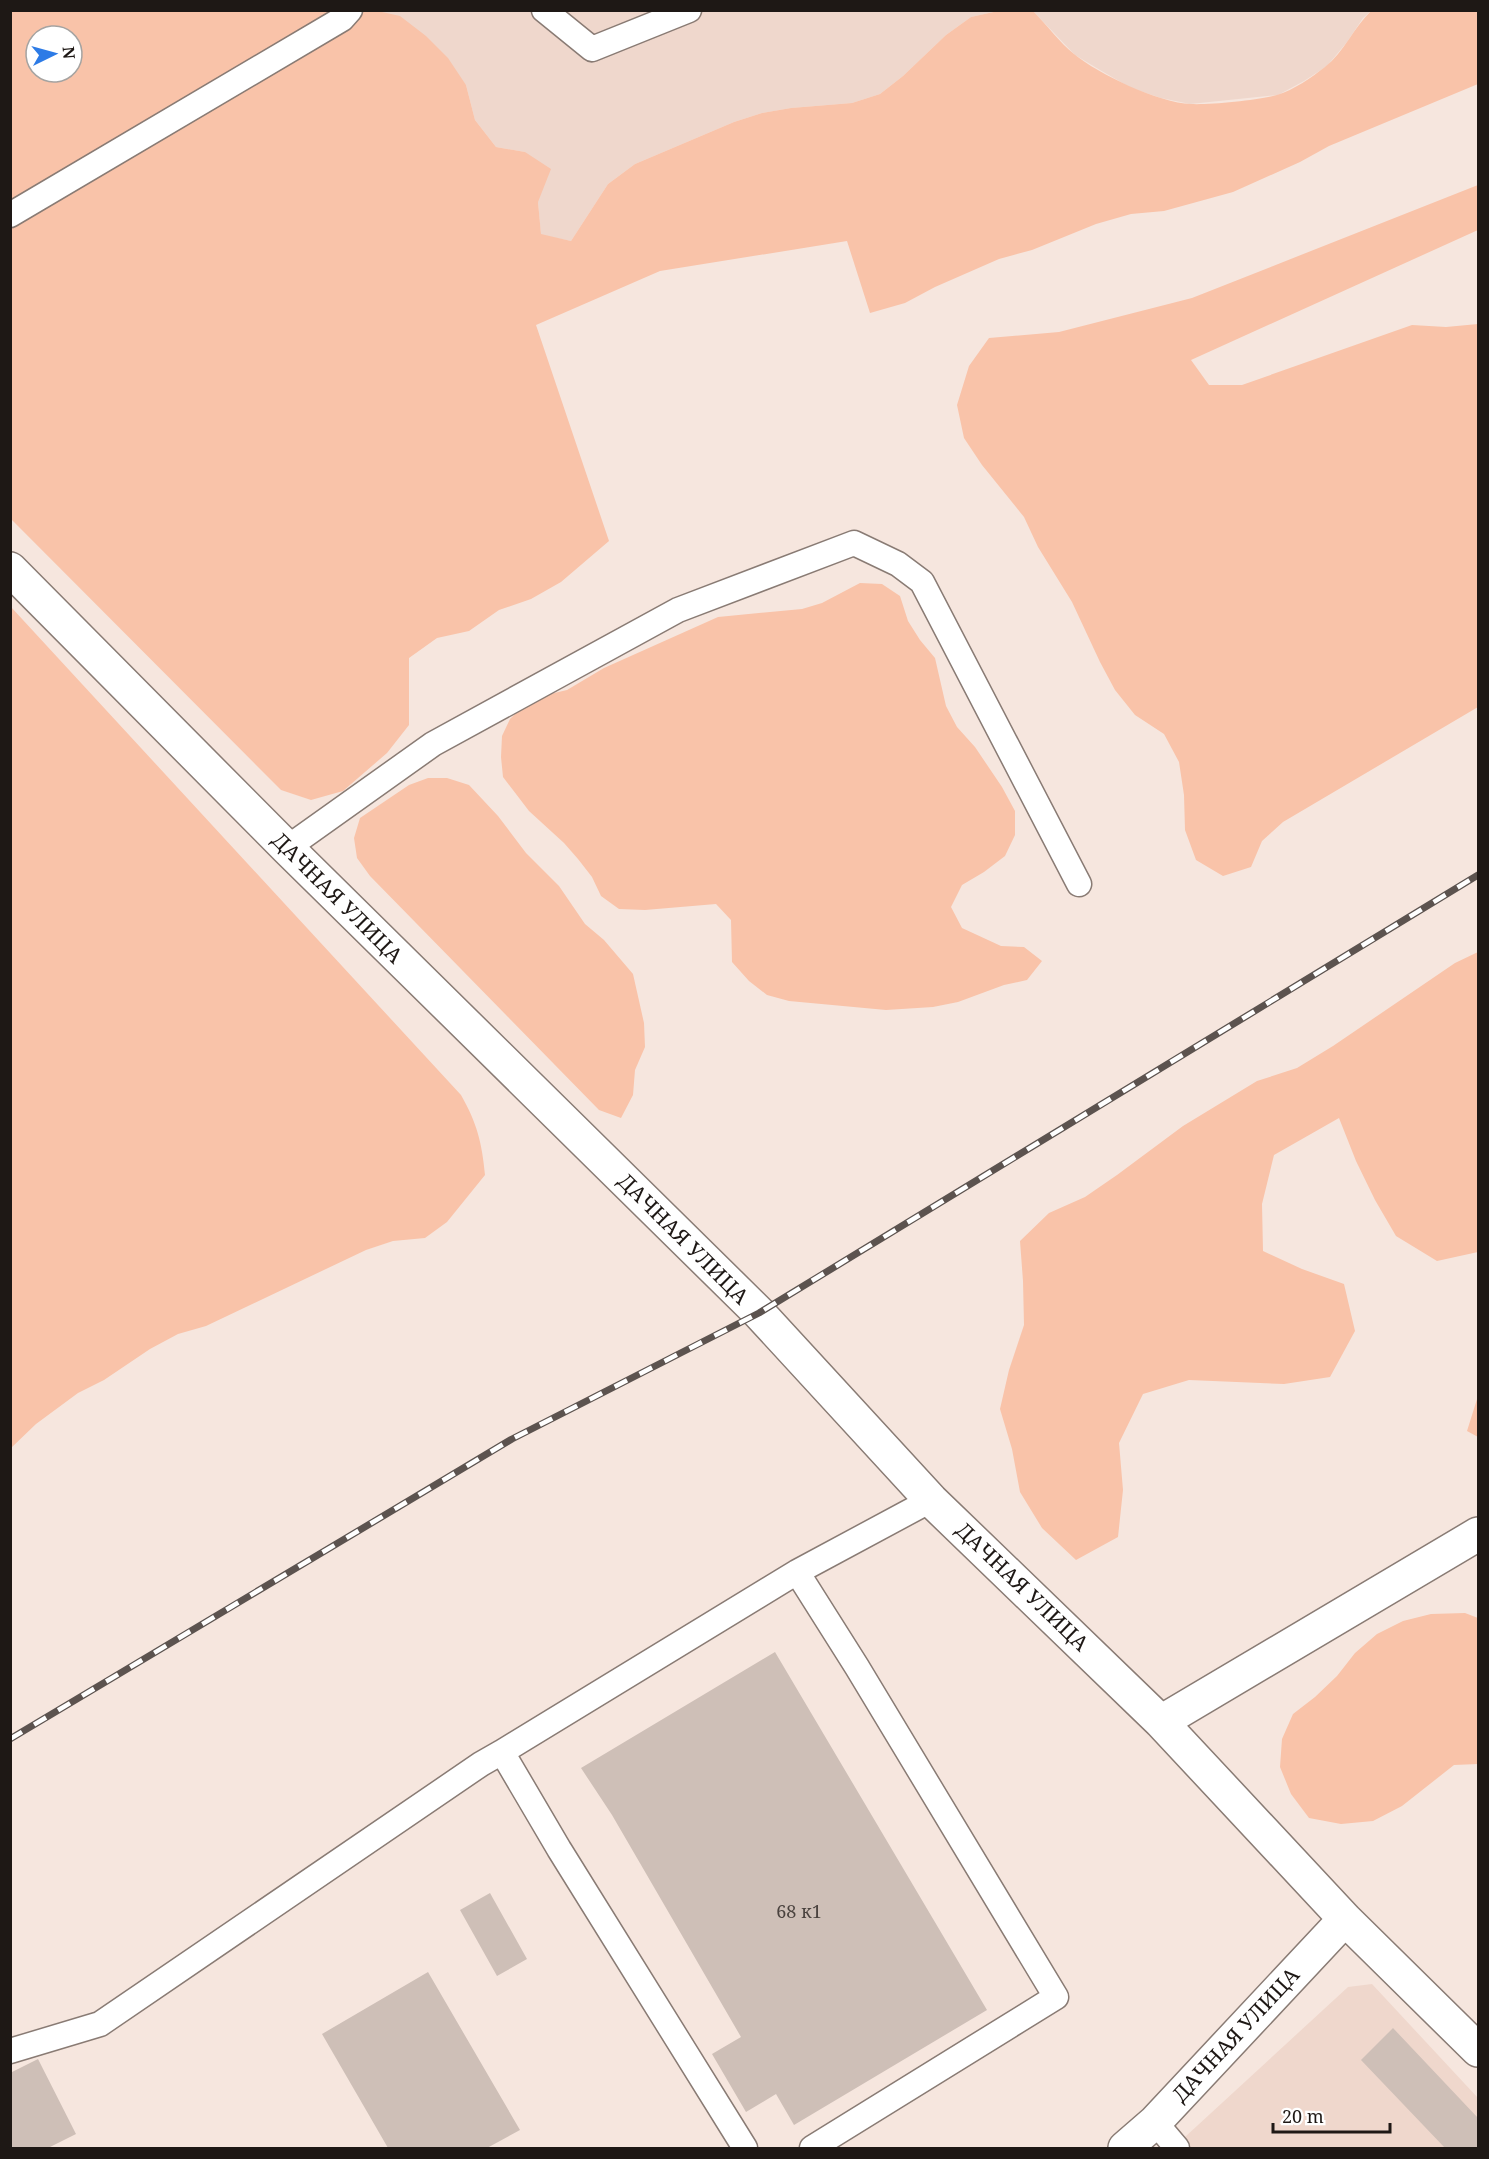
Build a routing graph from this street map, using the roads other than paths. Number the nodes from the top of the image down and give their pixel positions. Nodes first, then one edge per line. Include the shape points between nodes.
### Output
1 (350, 10) edge
2 (544, 10) edge
3 (689, 10) edge
4 (10, 215) edge
5 (10, 569) edge
6 (286, 848) junction
7 (1079, 884) dead end
8 (931, 1500) junction
9 (1479, 1534) edge
10 (797, 1572) junction
11 (1161, 1722) junction
12 (502, 1752) junction
13 (1345, 1918) junction
14 (1479, 2050) edge
15 (10, 2052) edge
16 (1155, 2121) junction
17 (745, 2148) edge
18 (812, 2148) edge
19 (1125, 2148) edge
20 (1177, 2148) edge

1 - 4 lane via 342,19
2 - 3 lane via 592,49
5 - 6 street, ДАЧНАЯ УЛИЦА
6 - 7 lane via 433,744 678,610 854,543 898,564 922,582
6 - 8 street, ДАЧНАЯ УЛИЦА via 759,1313
8 - 10 lane
8 - 11 street, ДАЧНАЯ УЛИЦА
9 - 11 street
10 - 12 lane
10 - 18 lane via 1056,1997
11 - 13 street, ДАЧНАЯ УЛИЦА
12 - 15 lane via 100,2024
12 - 17 lane
13 - 14 street, ДАЧНАЯ УЛИЦА
13 - 16 street, ДАЧНАЯ УЛИЦА
16 - 19 street, ДАЧНАЯ УЛИЦА
16 - 20 lane

